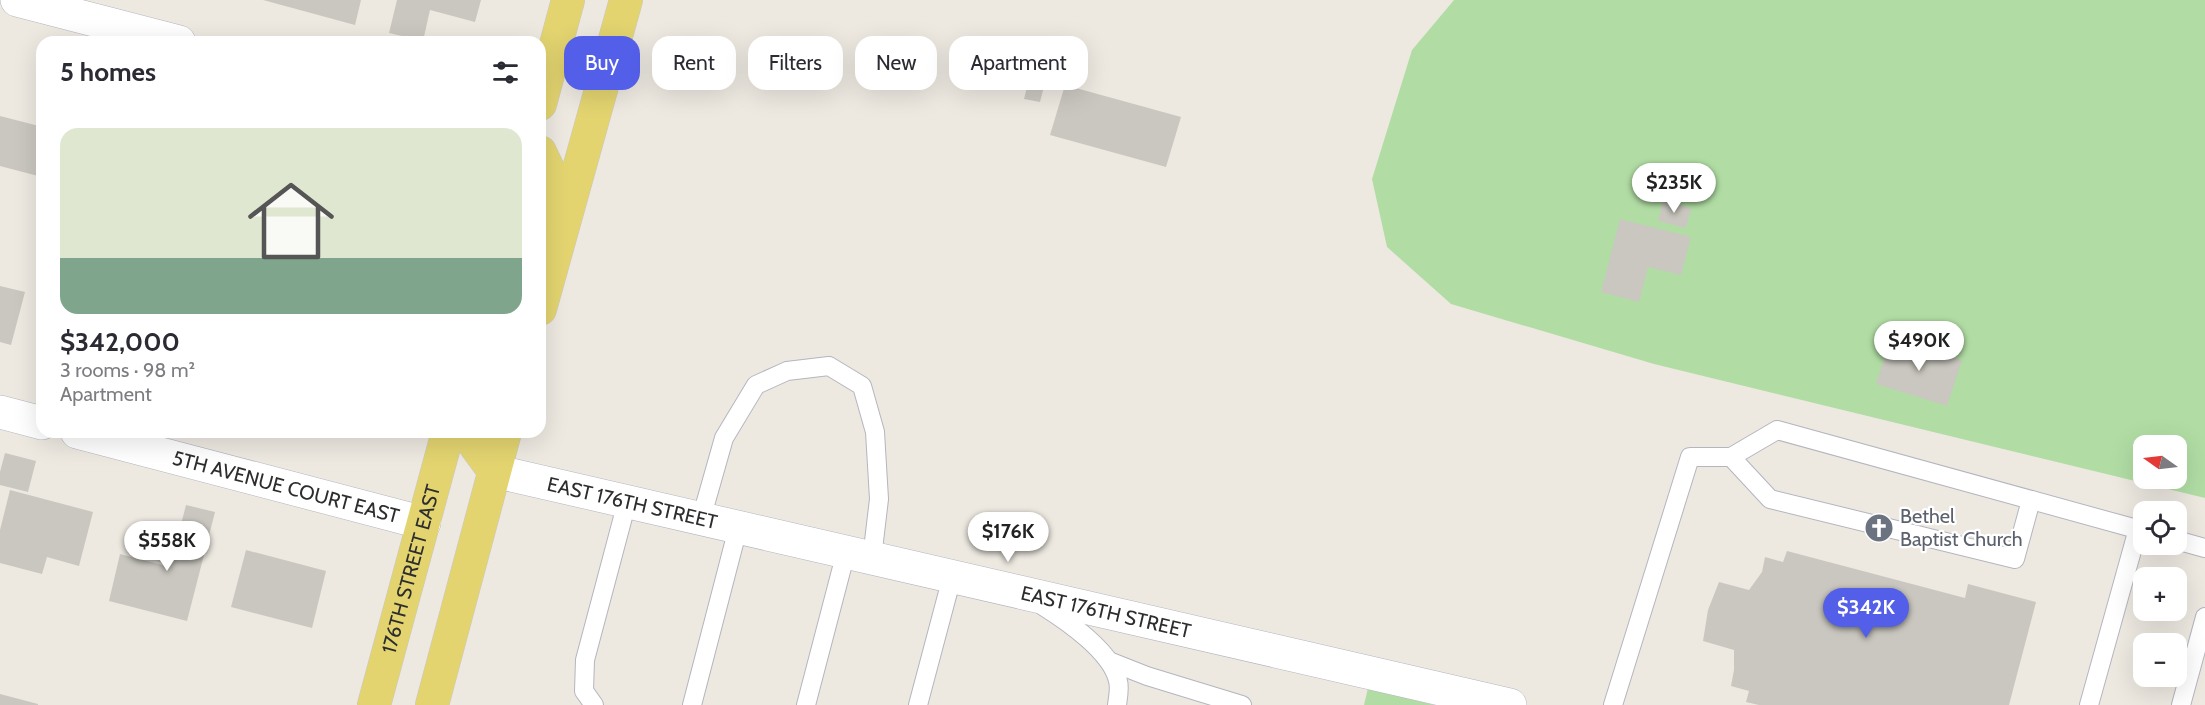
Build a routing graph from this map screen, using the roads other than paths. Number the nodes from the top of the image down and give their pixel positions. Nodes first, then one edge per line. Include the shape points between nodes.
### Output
1 (17, 0) edge
2 (568, 0) edge
3 (626, 0) edge
4 (156, 36) edge
5 (546, 82) edge
6 (546, 165) edge
7 (546, 187) edge
8 (546, 287) edge
9 (0, 412) edge
10 (36, 421) edge
11 (100, 438) edge
12 (446, 438) edge
13 (476, 438) edge
14 (503, 438) edge
15 (1731, 457) junction
16 (494, 471) junction
17 (2031, 500) junction
18 (627, 502) junction
19 (700, 519) junction
20 (424, 523) junction
21 (738, 528) junction
22 (2133, 528) edge
23 (2187, 543) edge
24 (2205, 548) edge
25 (859, 555) junction
26 (2134, 555) edge
27 (952, 577) junction
28 (1008, 590) junction
29 (2205, 617) edge
30 (1109, 661) junction
31 (374, 705) edge
32 (432, 705) edge
33 (594, 705) edge
34 (692, 705) edge
35 (806, 705) edge
36 (918, 705) edge
37 (1118, 705) edge
38 (1242, 705) edge
39 (1510, 705) edge
40 (1613, 705) edge
41 (2089, 705) edge
42 (2181, 705) edge

1 - 4 street
2 - 5 main road
3 - 8 main road
6 - 7 main road via 550,173
9 - 10 street
11 - 20 street, 5TH AVENUE COURT EAST
12 - 20 main road, 176TH STREET EAST
13 - 16 main road via 475,444
14 - 16 main road
15 - 17 lane via 1777,430
15 - 17 lane via 1770,499 2015,559
15 - 40 lane via 1690,457
16 - 18 street, EAST 176TH STREET
16 - 32 main road
17 - 22 lane
18 - 19 street, EAST 176TH STREET
18 - 33 lane via 585,660 584,691
19 - 21 street, EAST 176TH STREET
19 - 25 lane via 724,438 756,385 787,371 829,366 862,386 875,432 879,499
20 - 31 main road, 176TH STREET EAST
21 - 25 street, EAST 176TH STREET
21 - 34 lane
23 - 24 lane
25 - 27 street, EAST 176TH STREET
25 - 35 lane
26 - 41 lane
27 - 28 street, EAST 176TH STREET
27 - 36 lane
28 - 30 lane via 1044,606
28 - 39 street, EAST 176TH STREET
29 - 42 lane
30 - 37 lane via 1118,682
30 - 38 lane

